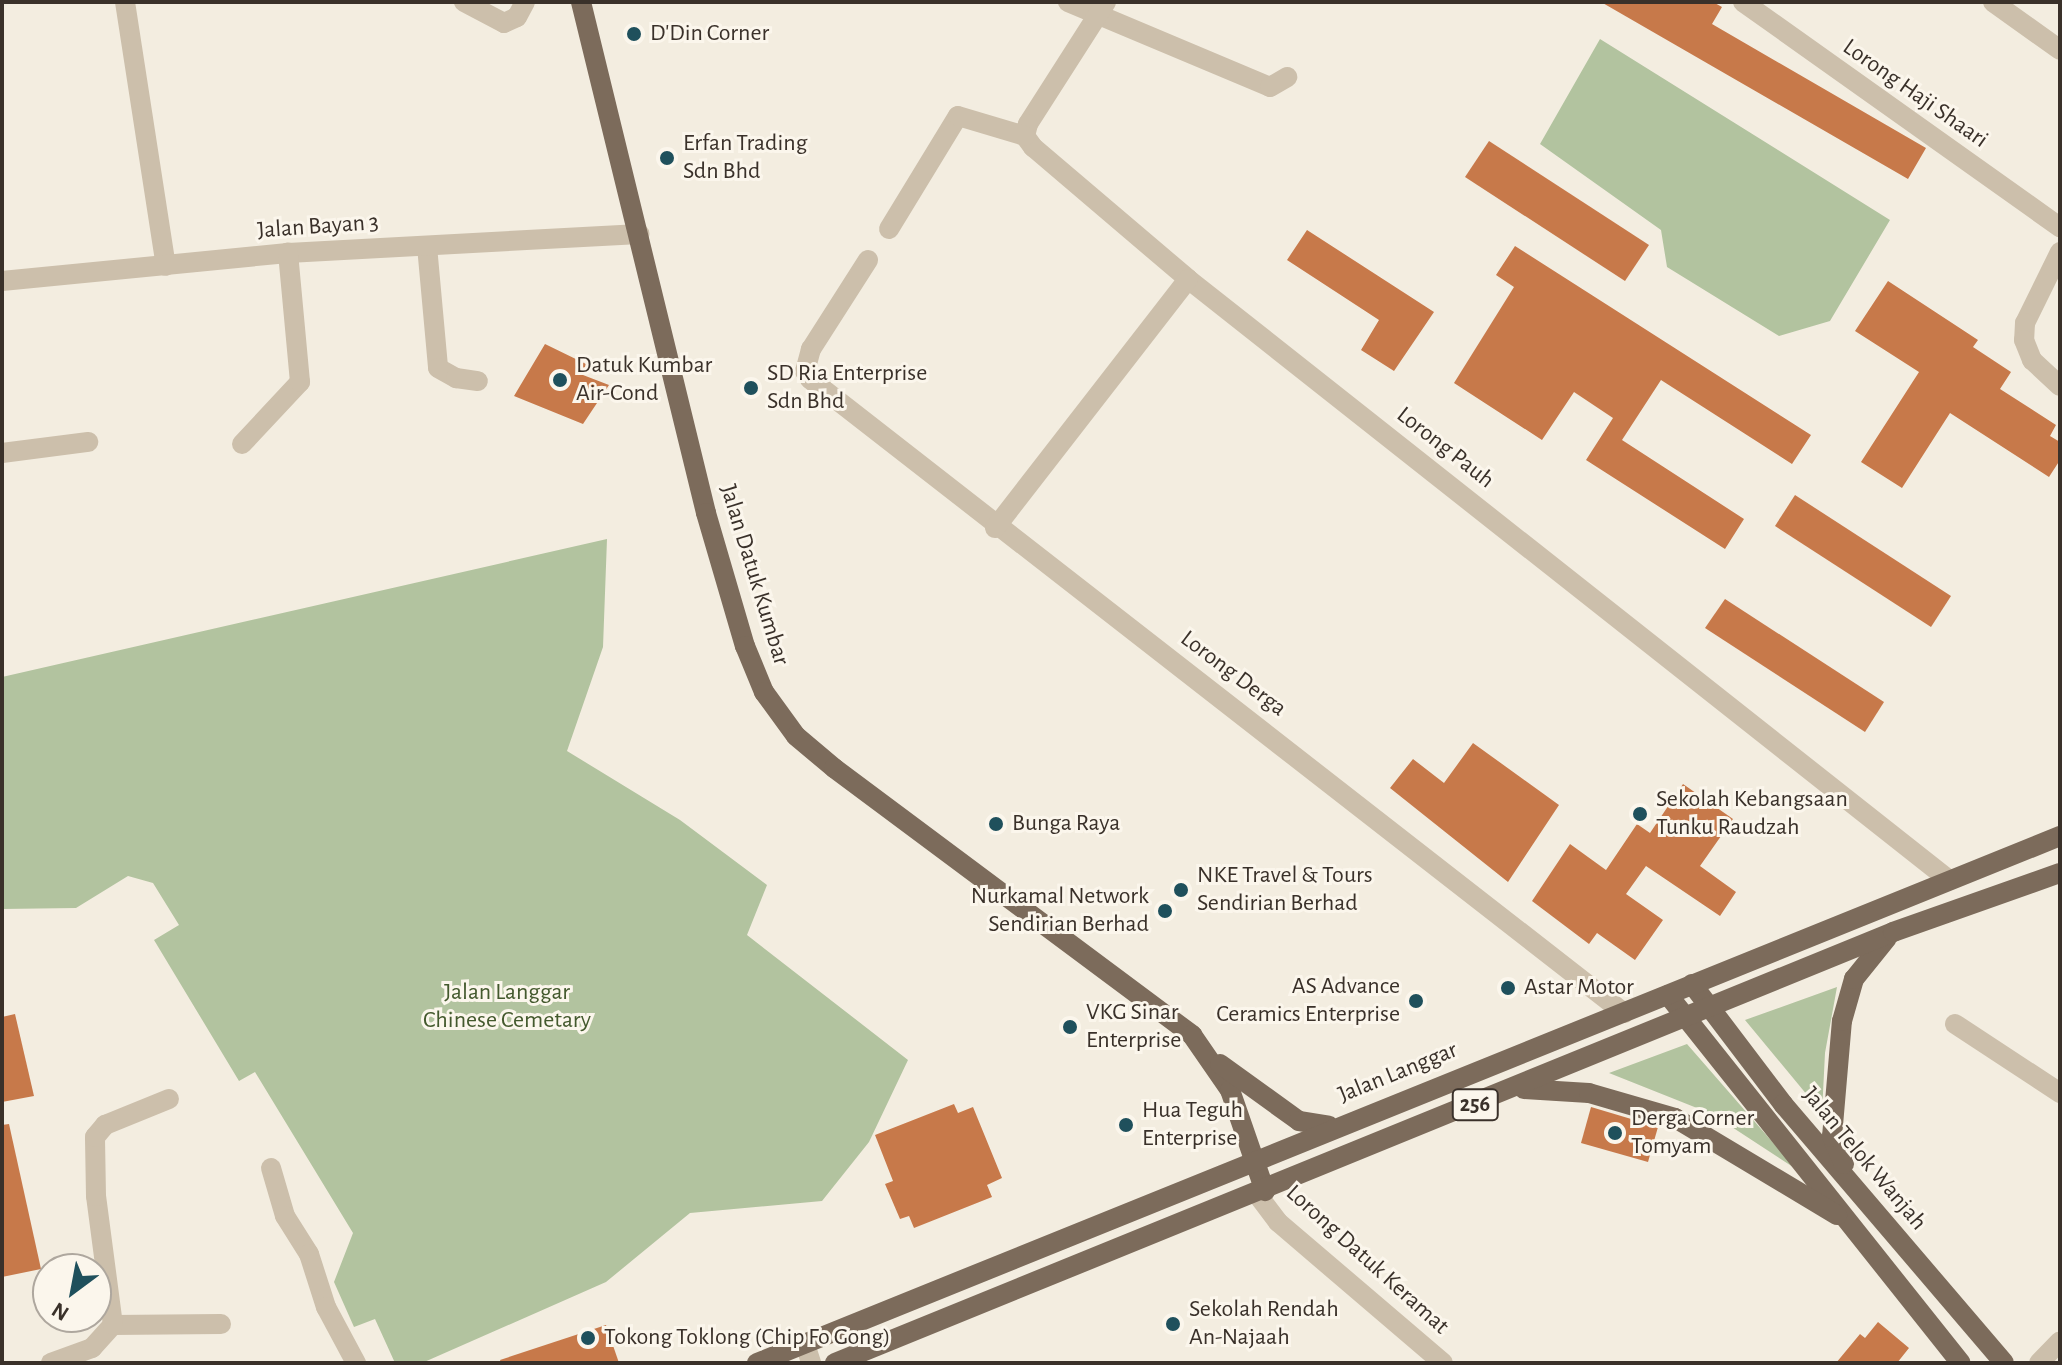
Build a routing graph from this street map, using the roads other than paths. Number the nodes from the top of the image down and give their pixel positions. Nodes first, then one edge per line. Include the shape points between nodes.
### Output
1 (125, 2) edge
2 (464, 2) edge
3 (525, 2) edge
4 (581, 2) edge
5 (1068, 2) edge
6 (1743, 2) edge
7 (1993, 2) edge
8 (1102, 10) edge
9 (2060, 50) edge
10 (1287, 77) dead end
11 (1025, 136) junction
12 (2060, 227) edge
13 (889, 229) dead end
14 (639, 234) junction
15 (427, 246) junction
16 (2060, 252) edge
17 (288, 253) junction
18 (868, 260) dead end
19 (166, 266) junction
20 (1188, 279) junction
21 (2, 281) edge
22 (478, 381) dead end
23 (2060, 386) edge
24 (88, 442) dead end
25 (242, 444) dead end
26 (2, 453) edge
27 (995, 528) junction
28 (2060, 836) edge
29 (2060, 873) edge
30 (1949, 880) junction
31 (1893, 932) junction
32 (1692, 984) junction
33 (1668, 995) junction
34 (1709, 1010) junction
35 (1624, 1013) junction
36 (1686, 1021) junction
37 (1955, 1024) dead end
38 (1192, 1035) junction
39 (1514, 1088) junction
40 (2060, 1093) edge
41 (169, 1099) dead end
42 (1335, 1126) junction
43 (1255, 1160) junction
44 (271, 1168) dead end
45 (1261, 1192) junction
46 (1865, 1200) junction
47 (1844, 1219) junction
48 (221, 1324) dead end
49 (113, 1325) junction
50 (2060, 1341) edge
51 (808, 1353) edge
52 (51, 1363) edge
53 (356, 1363) edge
54 (757, 1363) edge
55 (835, 1363) edge
56 (1443, 1363) edge
57 (1961, 1363) edge
58 (2004, 1363) edge
59 (2039, 1363) edge

1 - 19 street
2 - 3 street via 504,23 517,17
4 - 14 main road, Jalan Datuk Kumbar
5 - 8 street
6 - 12 street, Lorong Haji Shaari
7 - 9 street
8 - 10 street via 1270,87
8 - 11 street
11 - 13 street via 966,114 958,116
11 - 20 street, Lorong Pauh
14 - 15 street, Jalan Bayan 3
14 - 38 main road, Jalan Datuk Kumbar via 706,513 764,692 796,736 834,768
15 - 17 street, Jalan Bayan 3
15 - 22 street via 438,368
16 - 23 street via 2025,323 2024,340 2032,360
17 - 19 street, Jalan Bayan 3
17 - 25 street via 300,382
18 - 27 street, Lorong Derga via 811,349 805,371
19 - 21 street, Jalan Bayan 3
20 - 27 street
20 - 30 street, Lorong Pauh
24 - 26 street
27 - 35 street, Lorong Derga via 1323,774
28 - 30 main road, Jalan Langgar / 256
29 - 31 main road, 256
30 - 32 main road, Jalan Langgar / 256
31 - 34 main road, 256
31 - 46 main road via 1854,979 1833,1073 1832,1137
32 - 33 main road, Jalan Langgar / 256
32 - 34 main road, Jalan Telok Wanjah
33 - 35 main road, Jalan Langgar / 256
33 - 36 main road
34 - 36 main road, 256
34 - 46 main road, Jalan Telok Wanjah
35 - 42 main road, Jalan Langgar / 256
36 - 39 main road, 256
36 - 47 main road
37 - 40 street
38 - 42 main road via 1220,1064 1285,1113 1312,1126
38 - 43 main road, Jalan Datuk Kumbar via 1230,1090
39 - 45 main road, 256
39 - 47 main road via 1589,1093 1675,1118
41 - 49 street via 105,1125 92,1143
42 - 43 main road, Jalan Langgar / 256
43 - 45 main road, Jalan Datuk Kumbar
43 - 51 main road, Jalan Langgar / 256
44 - 53 street via 285,1216 309,1254 326,1307
45 - 55 main road, 256
45 - 56 street, Lorong Datuk Keramat via 1278,1222
46 - 58 main road, Jalan Telok Wanjah
47 - 57 main road
48 - 49 street
49 - 52 street via 92,1348
50 - 59 street
51 - 54 main road, Jalan Langgar / 256

